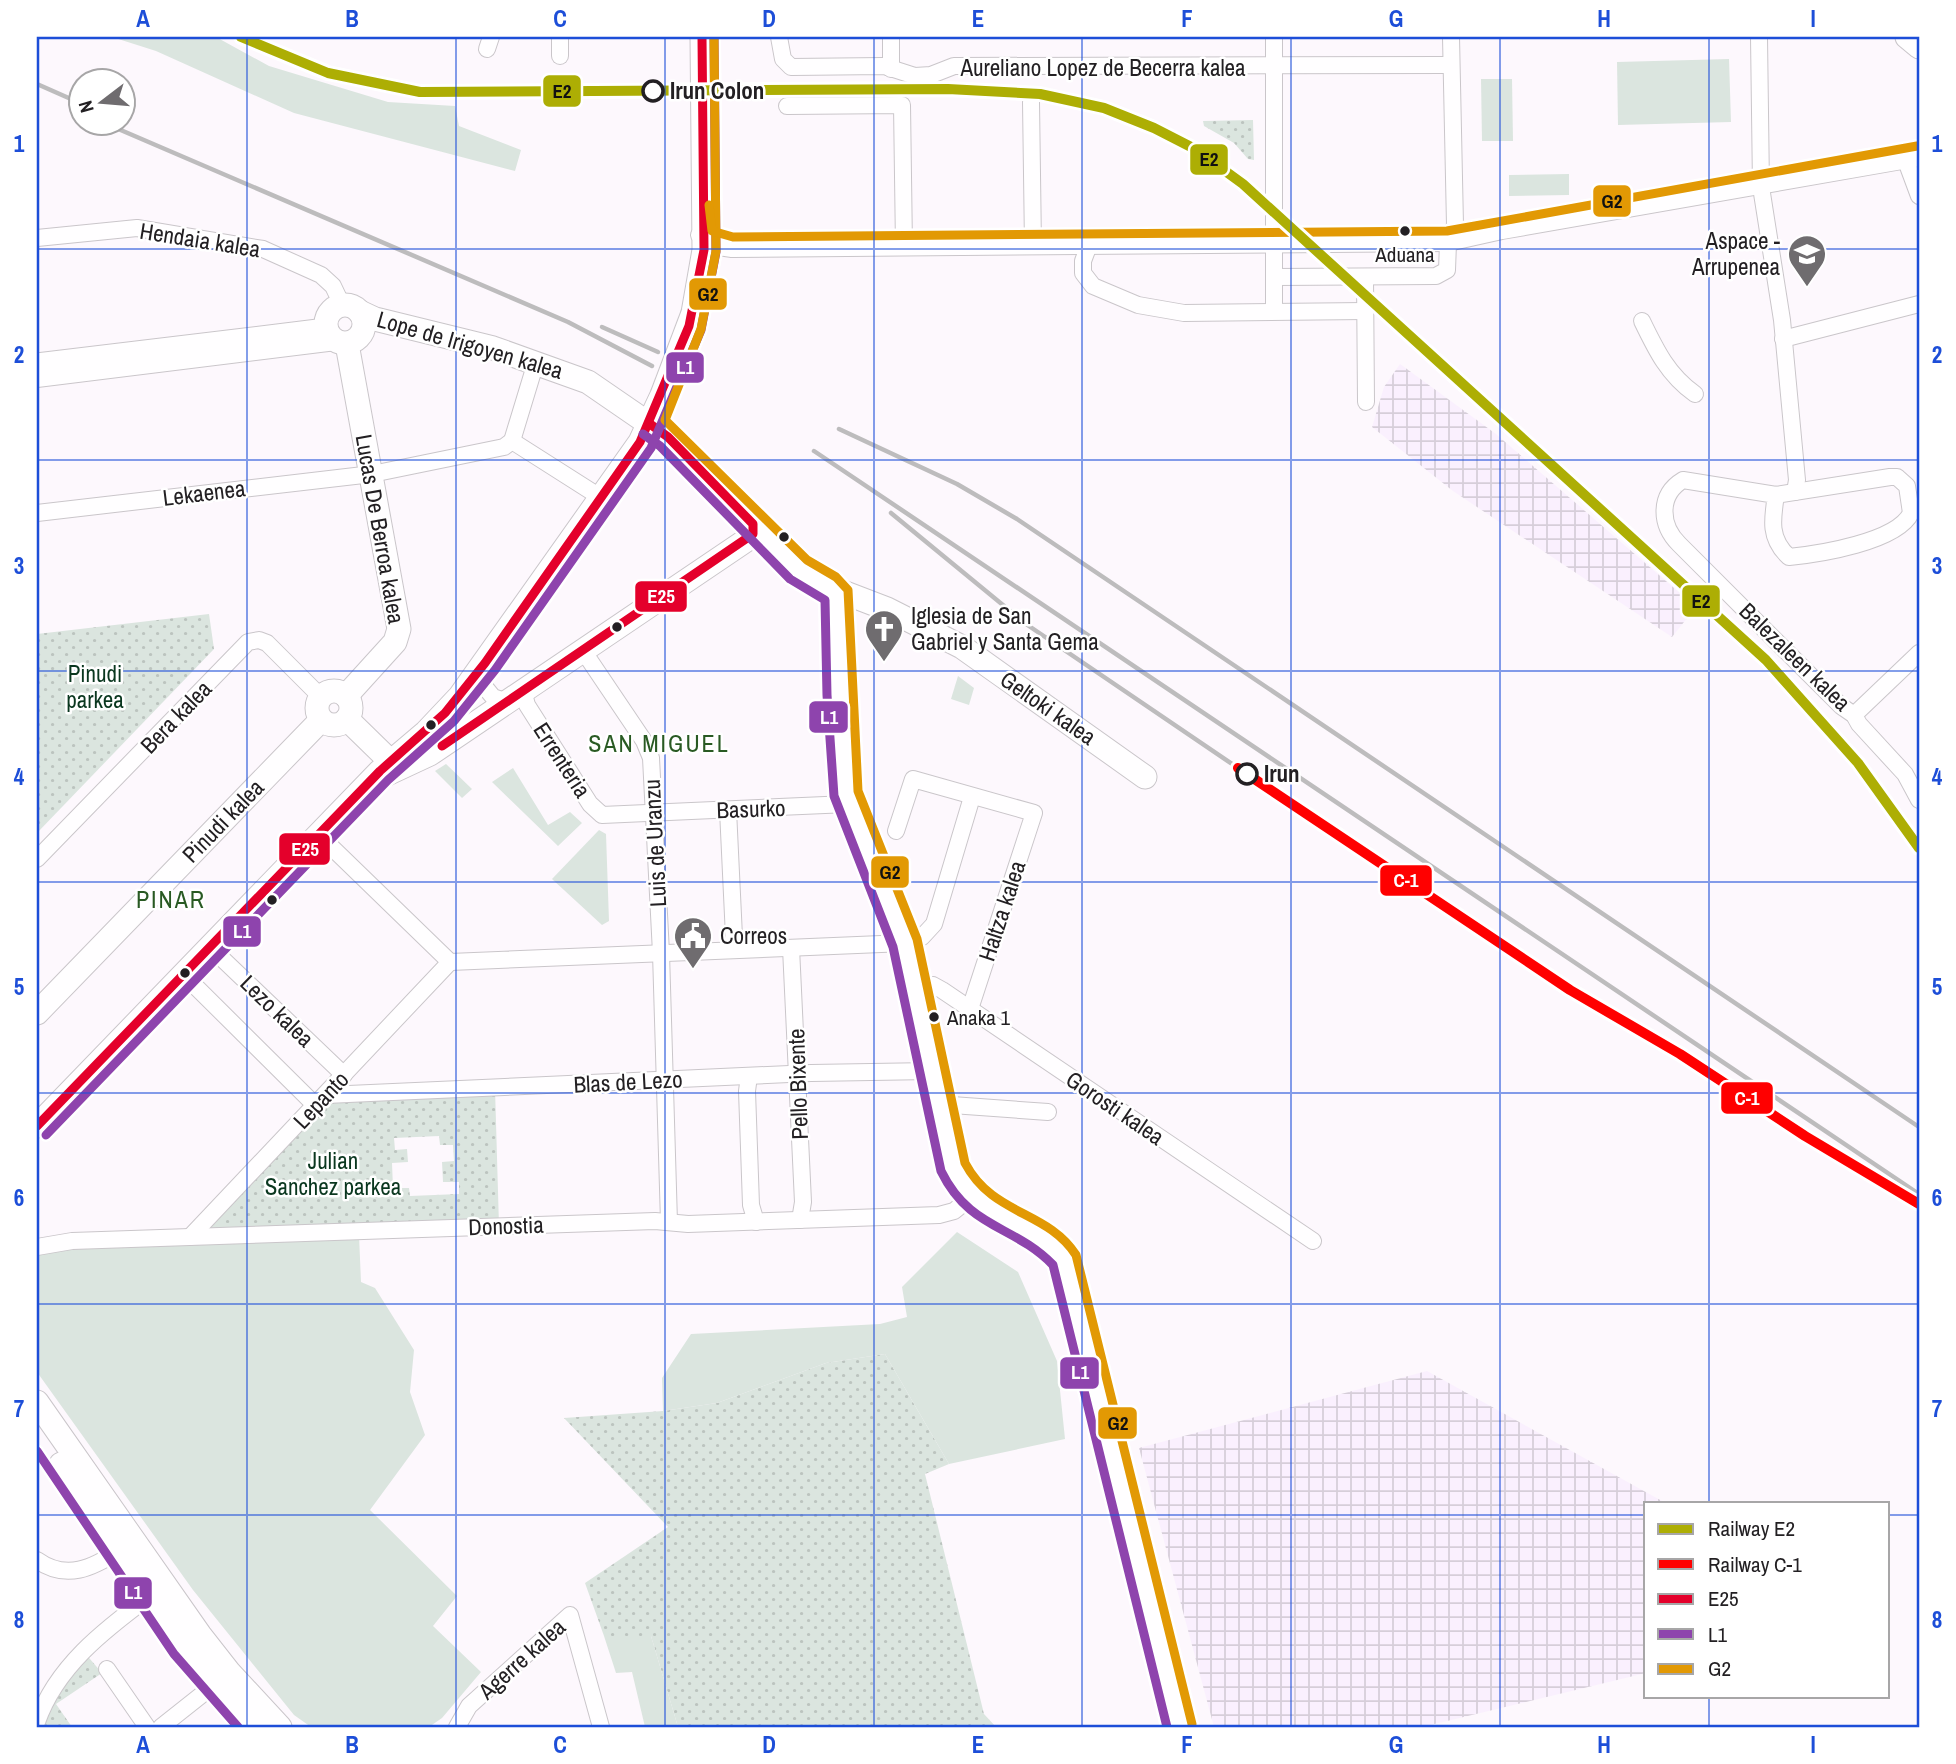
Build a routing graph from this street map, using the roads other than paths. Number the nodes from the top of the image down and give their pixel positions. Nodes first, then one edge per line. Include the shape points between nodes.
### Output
1 (560, 37) edge
2 (695, 37) edge
3 (702, 37) edge
4 (779, 37) edge
5 (891, 37) edge
6 (1274, 37) edge
7 (1451, 37) edge
8 (1759, 37) edge
9 (1907, 37) edge
10 (1919, 47) edge
11 (560, 56) dead end
12 (1451, 65) junction
13 (1272, 68) junction
14 (895, 70) junction
15 (1031, 102) dead end
16 (787, 106) dead end
17 (1913, 160) edge
18 (1761, 187) junction
19 (1919, 196) edge
20 (37, 238) edge
21 (702, 240) junction
22 (1448, 243) junction
23 (1089, 245) junction
24 (1275, 245) junction
25 (1033, 246) junction
26 (904, 247) junction
27 (733, 249) junction
28 (1275, 277) junction
29 (1365, 278) junction
30 (1919, 304) edge
31 (351, 309) junction
32 (1274, 310) junction
33 (1365, 311) junction
34 (693, 313) junction
35 (1642, 321) dead end
36 (336, 338) junction
37 (1783, 339) junction
38 (536, 362) junction
39 (37, 365) edge
40 (37, 379) edge
41 (1695, 394) dead end
42 (1366, 402) dead end
43 (652, 434) junction
44 (512, 441) junction
45 (372, 474) junction
46 (1795, 492) junction
47 (1776, 495) junction
48 (600, 497) junction
49 (37, 513) edge
50 (757, 533) junction
51 (837, 594) junction
52 (837, 633) junction
53 (584, 652) junction
54 (1919, 653) edge
55 (485, 663) junction
56 (516, 696) junction
57 (346, 707) junction
58 (321, 708) junction
59 (1854, 715) junction
60 (467, 730) junction
61 (390, 761) junction
62 (1145, 777) dead end
63 (370, 782) junction
64 (972, 797) junction
65 (1919, 800) edge
66 (848, 804) junction
67 (728, 810) junction
68 (654, 814) junction
69 (895, 831) dead end
70 (319, 835) junction
71 (37, 859) edge
72 (905, 943) junction
73 (211, 947) junction
74 (791, 948) junction
75 (729, 950) junction
76 (661, 953) junction
77 (450, 962) junction
78 (184, 975) junction
79 (914, 988) junction
80 (970, 1009) junction
81 (37, 1013) edge
82 (931, 1071) junction
83 (798, 1073) junction
84 (344, 1075) junction
85 (749, 1076) junction
86 (665, 1082) junction
87 (321, 1100) junction
88 (938, 1104) junction
89 (1048, 1112) dead end
90 (37, 1126) edge
91 (970, 1198) junction
92 (800, 1220) junction
93 (662, 1221) junction
94 (756, 1222) junction
95 (190, 1237) junction
96 (1313, 1241) dead end
97 (37, 1247) edge
98 (37, 1402) edge
99 (37, 1430) edge
100 (120, 1550) junction
101 (37, 1560) edge
102 (150, 1596) junction
103 (107, 1669) dead end
104 (214, 1685) junction
105 (37, 1723) edge
106 (147, 1727) edge
107 (161, 1727) edge
108 (254, 1727) edge
109 (281, 1727) edge
110 (457, 1727) edge
111 (601, 1727) edge
112 (1180, 1727) edge

1 - 11 street
2 - 21 street
3 - 21 street
4 - 14 street, Aureliano Lopez de Becerra kalea via 783,59 791,67
5 - 14 street
6 - 13 street
7 - 12 street
8 - 18 street
9 - 10 street
12 - 13 street, Aureliano Lopez de Becerra kalea
12 - 22 street via 1455,225
13 - 14 street, Aureliano Lopez de Becerra kalea via 954,66 931,75 908,76
13 - 24 street
15 - 25 street
16 - 26 street via 902,105
17 - 18 street
17 - 19 street
18 - 22 street
18 - 37 street
20 - 31 street, Hendaia kalea via 137,228 263,249 321,275
21 - 27 street
21 - 34 street
22 - 24 street
22 - 29 street via 1447,270 1436,276
23 - 24 street
23 - 25 street
23 - 32 street via 1083,273 1093,286 1138,305 1184,313
24 - 28 street
25 - 26 street
26 - 27 street
27 - 34 street via 712,260 703,296
28 - 29 street
28 - 32 street
29 - 33 street
30 - 37 street
31 - 36 street via 327,317
31 - 36 street via 364,320 360,336
31 - 38 street, Lope de Irigoyen kalea via 374,320
32 - 33 street
33 - 42 street
34 - 43 street, bridge
35 - 41 street via 1658,356
36 - 39 street
36 - 40 street via 327,345
36 - 45 street, Lucas De Berroa kalea
37 - 46 street
38 - 43 street, Lope de Irigoyen kalea via 583,379
38 - 44 street
43 - 48 street
43 - 50 street, Geltoki kalea
44 - 45 street, Lekaenea via 504,447
44 - 48 street
45 - 49 street, Lekaenea
45 - 57 street, Lucas De Berroa kalea via 399,629 396,642
46 - 47 street
46 - 47 street via 1897,477 1907,486 1911,513 1901,526 1884,534 1819,554 1789,557 1777,546 1773,532
47 - 59 street, Balezaleen kalea via 1683,480 1667,496 1664,517 1671,536
48 - 55 street
50 - 51 street, Geltoki kalea
50 - 53 street
51 - 52 street
51 - 52 street via 847,608
51 - 62 street, Geltoki kalea via 932,629
52 - 66 street
53 - 56 street
53 - 68 street, Luis de Uranzu via 645,741 651,758
54 - 59 street
55 - 56 street via 484,686 493,697
55 - 61 street via 445,713
56 - 60 street
56 - 68 street, Errenteria via 527,705 597,811 610,817
57 - 58 street via 332,691
57 - 61 street
58 - 71 street, Bera kalea via 267,643 248,642
58 - 81 street, Pinudi kalea
59 - 65 street, Balezaleen kalea via 1905,774
60 - 61 street via 453,732 411,757
60 - 63 street via 414,763
61 - 63 street
63 - 70 street
64 - 69 street via 913,779
64 - 72 street via 934,924 922,937
64 - 80 street, Haltza kalea via 1034,813
66 - 67 street, Basurko
66 - 72 street
67 - 68 street, Basurko
67 - 75 street via 734,937
68 - 76 street, Luis de Uranzu
70 - 73 street
70 - 77 street
72 - 74 street
72 - 79 street
73 - 78 street
73 - 84 street, Lezo kalea
74 - 75 street
74 - 83 street, Pello Bixente
75 - 76 street
76 - 77 street
76 - 86 street, Luis de Uranzu
77 - 84 street, Lepanto
78 - 87 street, Lezo kalea
78 - 90 street
79 - 80 street, Gorosti kalea via 933,985
79 - 82 street
80 - 96 street, Gorosti kalea
82 - 83 street, Blas de Lezo
82 - 88 street
83 - 85 street, Blas de Lezo
83 - 92 street, Pello Bixente
84 - 87 street, Lepanto
85 - 86 street, Blas de Lezo
85 - 94 street via 751,1205
86 - 87 street, Blas de Lezo
86 - 93 street, Luis de Uranzu
87 - 95 street, Lepanto
88 - 89 street
88 - 91 street via 953,1167
91 - 92 street, Donostia via 954,1211 939,1215
91 - 112 street via 1054,1246 1063,1259
92 - 94 street, Donostia
93 - 94 street, Donostia
93 - 95 street, Donostia
95 - 97 street, Donostia via 72,1241
98 - 109 street via 200,1635
99 - 100 street
100 - 101 street via 82,1570 60,1570
100 - 102 street
102 - 104 street
102 - 105 street via 64,1670
103 - 106 street
104 - 107 street
104 - 108 street
110 - 111 street, Agerre kalea via 469,1706 570,1615

